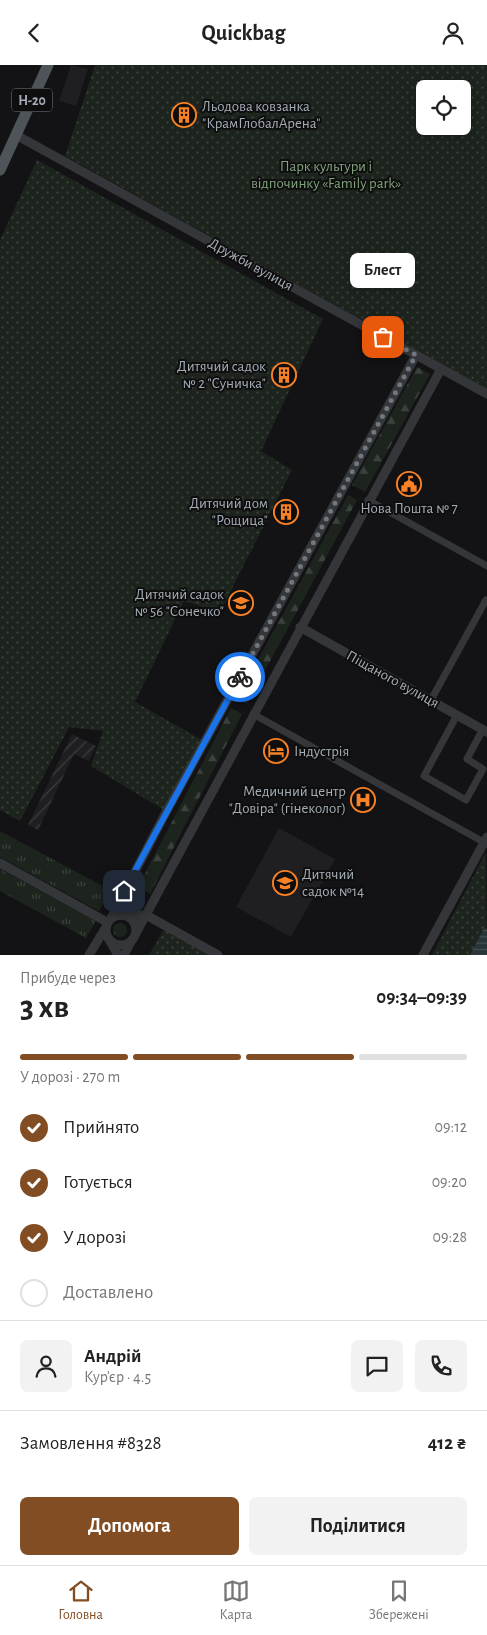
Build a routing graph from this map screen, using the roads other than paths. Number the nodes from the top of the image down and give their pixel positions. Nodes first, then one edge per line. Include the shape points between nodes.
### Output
1 (48, 65) edge
2 (16, 135) junction
3 (0, 170) edge
4 (416, 355) junction
5 (441, 369) junction
6 (487, 394) edge
7 (368, 500) junction
8 (487, 566) edge
9 (486, 600) edge
10 (300, 627) junction
11 (431, 700) junction
12 (253, 713) junction
13 (457, 715) junction
14 (485, 731) edge
15 (486, 841) edge
16 (0, 863) edge
17 (146, 915) junction
18 (110, 924) junction
19 (133, 937) junction
20 (89, 955) edge
21 (118, 955) edge
22 (124, 955) edge
23 (218, 955) edge
24 (423, 955) edge

1 - 2 main road, Н-20
2 - 3 main road, Н-20
2 - 4 street, Дружби вулиця
4 - 5 street, Дружби вулиця
4 - 18 street via 165,814
5 - 6 street, Дружби вулиця
5 - 7 street
7 - 8 street
7 - 10 street
9 - 11 street
10 - 11 street, Піщаного вулиця
10 - 12 street
11 - 13 street, Піщаного вулиця
12 - 15 street
12 - 17 street
13 - 14 street, Піщаного вулиця
13 - 14 street via 424,776 466,800 483,769 467,759
15 - 24 street
16 - 18 street
17 - 18 street
17 - 19 street
17 - 23 street
18 - 19 street via 118,944
18 - 19 street via 132,921
18 - 20 street
18 - 21 street
19 - 22 street

